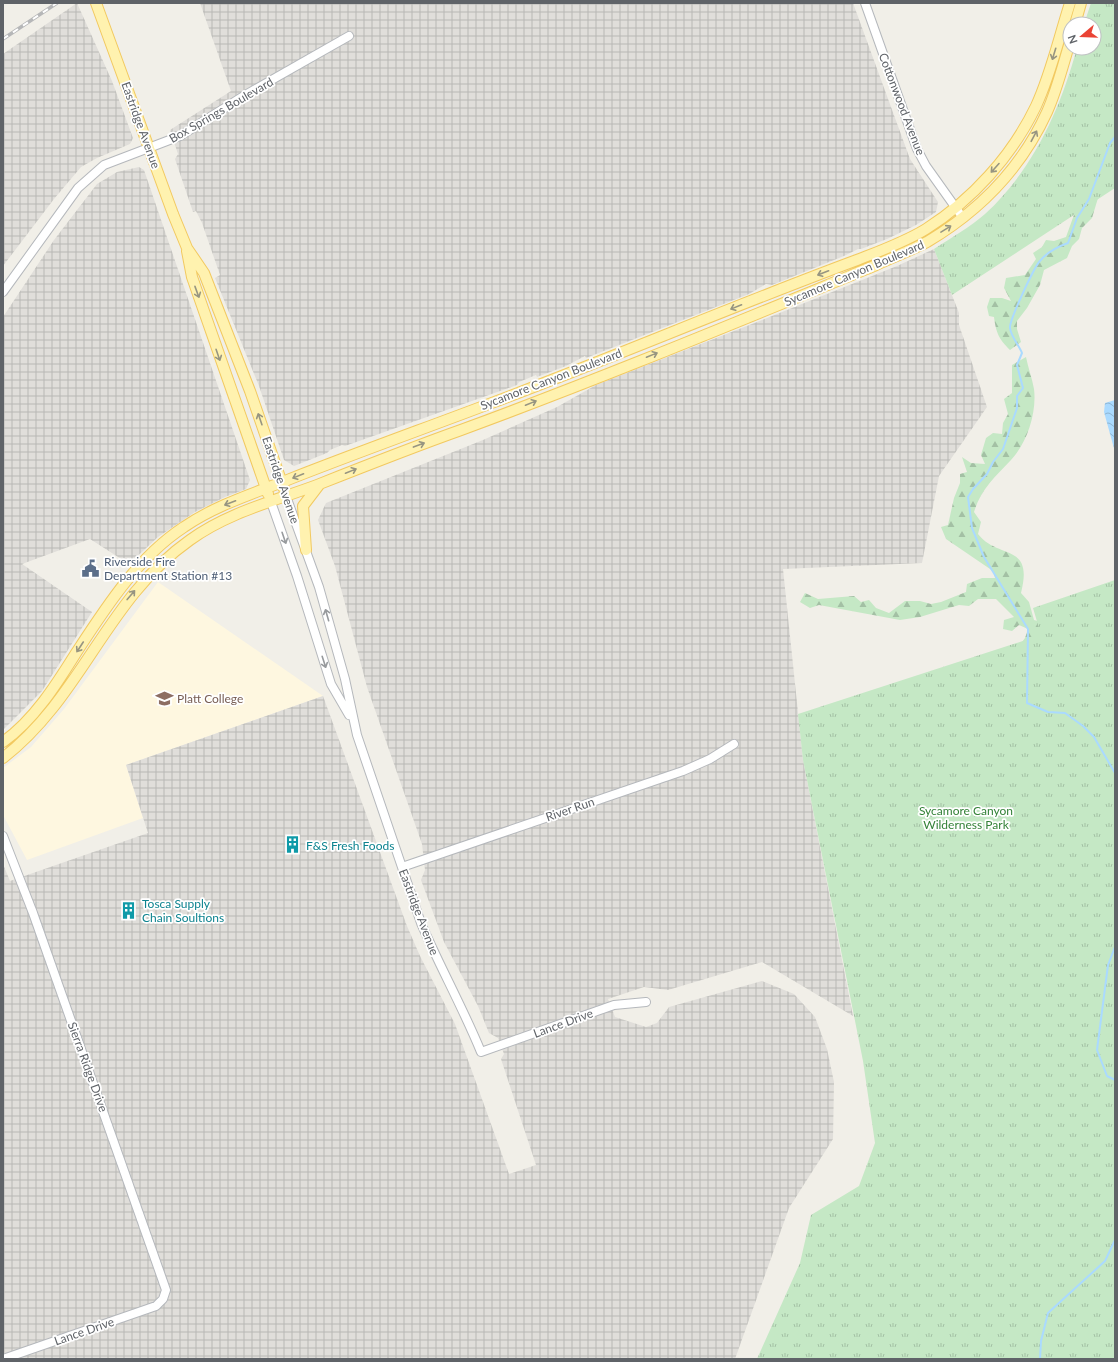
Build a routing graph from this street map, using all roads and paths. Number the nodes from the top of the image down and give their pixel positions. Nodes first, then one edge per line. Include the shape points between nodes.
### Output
1 (96, 3) edge
2 (865, 3) edge
3 (1070, 3) edge
4 (1081, 3) edge
5 (1077, 16) edge
6 (349, 36) dead end
7 (1066, 56) edge
8 (150, 148) junction
9 (955, 207) junction
10 (963, 218) junction
11 (187, 248) junction
12 (3, 292) edge
13 (282, 482) junction
14 (320, 484) junction
15 (266, 488) junction
16 (286, 496) junction
17 (271, 502) junction
18 (306, 550) junction
19 (101, 614) junction
20 (98, 644) junction
21 (353, 721) junction
22 (3, 742) edge
23 (734, 744) dead end
24 (3, 758) edge
25 (3, 836) edge
26 (402, 867) junction
27 (646, 1002) dead end
28 (481, 1052) joint
29 (163, 1300) joint
30 (3, 1359) edge

1 - 8 main road, Eastridge Avenue
2 - 9 street, Cottonwood Avenue via 915,144 926,166
3 -> 9 main road, Sycamore Canyon Boulevard via 1036,105 1022,132 1005,156
4 - 5 main road
6 - 8 street, Box Springs Boulevard via 247,94 180,136
10 -> 7 main road, Sycamore Canyon Boulevard via 992,193 1017,165 1048,111
8 - 11 main road, Eastridge Avenue
8 - 12 street, Box Springs Boulevard via 104,165 81,185
9 - 10 street, Cottonwood Avenue
9 -> 13 main road, Sycamore Canyon Boulevard via 926,229 898,243 489,404
14 -> 10 main road, Sycamore Canyon Boulevard via 874,266 925,242
13 -> 11 main road, Eastridge Avenue via 204,273
11 -> 15 main road, Eastridge Avenue via 192,277
13 - 15 main road, Sycamore Canyon Boulevard
13 - 16 main road, Eastridge Avenue
14 - 16 main road, Sycamore Canyon Boulevard
14 - 18 main road via 303,506
15 - 17 main road, Eastridge Avenue
15 -> 19 main road, Sycamore Canyon Boulevard via 183,527 138,568
16 - 17 main road, Sycamore Canyon Boulevard
16 - 18 street, Eastridge Avenue
20 -> 17 main road, Sycamore Canyon Boulevard via 142,582 174,552 206,530
17 -> 21 street, Eastridge Avenue via 331,684
21 -> 18 street, Eastridge Avenue via 345,679
19 - 20 main road via 104,622 99,629
19 -> 22 main road, Sycamore Canyon Boulevard via 40,706
20 - 24 main road, Sycamore Canyon Boulevard via 51,712
21 - 26 street, Eastridge Avenue
23 - 26 street, River Run via 710,759 682,771
25 - 29 street, Sierra Ridge Drive via 165,1286
26 - 28 street, Eastridge Avenue via 433,952 451,984
27 - 28 street, Lance Drive via 614,1005
29 - 30 street, Lance Drive via 156,1306

